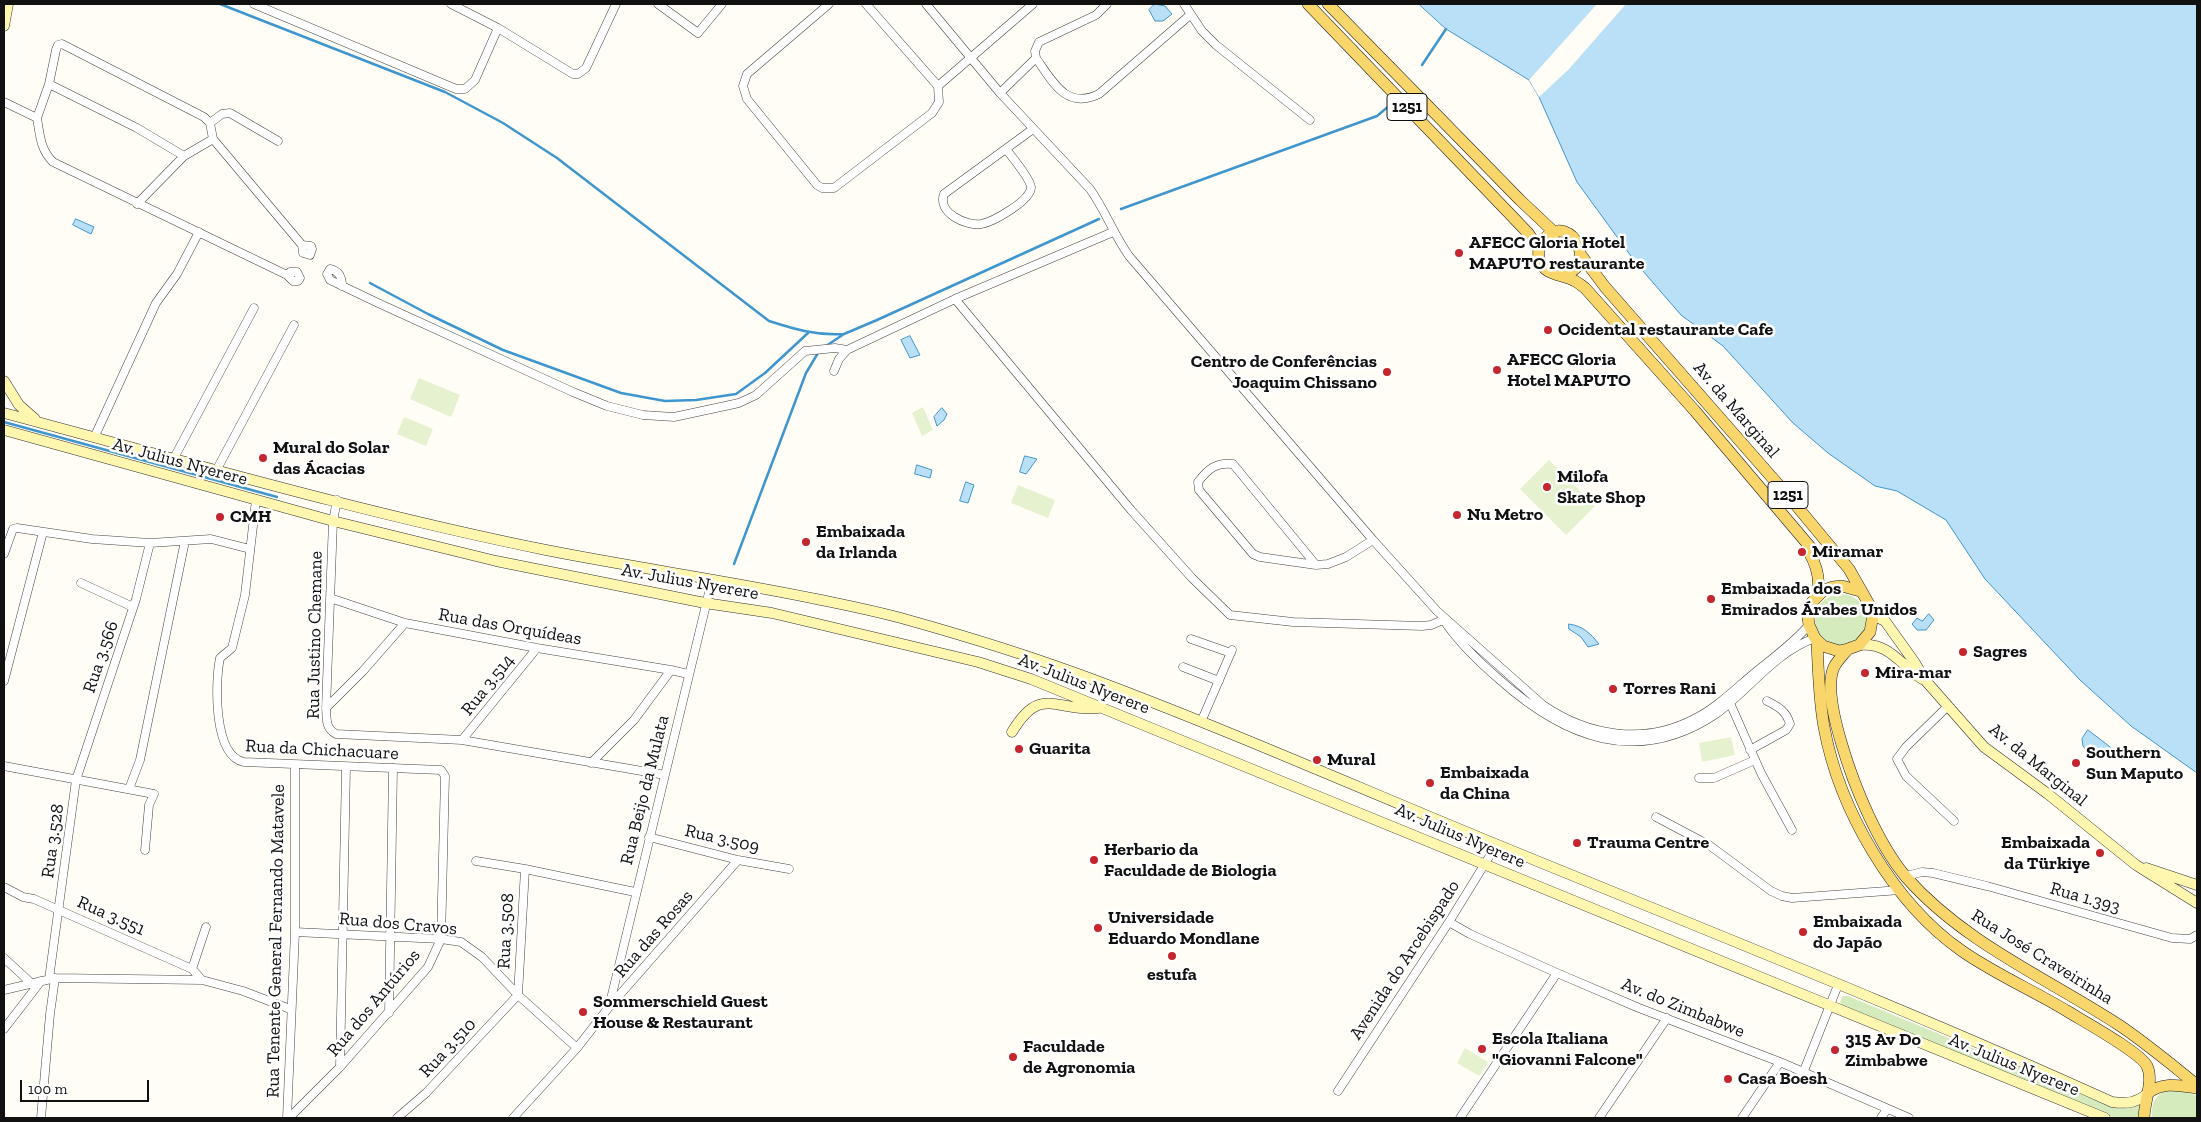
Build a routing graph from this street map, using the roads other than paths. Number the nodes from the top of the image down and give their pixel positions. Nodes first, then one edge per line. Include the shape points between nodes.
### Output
1 (8, 4) edge
2 (254, 4) edge
3 (451, 4) edge
4 (616, 4) edge
5 (658, 4) edge
6 (722, 4) edge
7 (830, 4) edge
8 (866, 4) edge
9 (926, 4) edge
10 (1033, 4) edge
11 (1107, 4) edge
12 (1184, 4) edge
13 (1308, 4) edge
14 (1328, 4) edge
15 (1190, 15) junction
16 (4, 26) edge
17 (498, 28) junction
18 (1036, 58) junction
19 (972, 59) junction
20 (49, 84) junction
21 (938, 86) junction
22 (1000, 93) junction
23 (4, 102) edge
24 (37, 118) junction
25 (1310, 120) dead end
26 (210, 123) junction
27 (1033, 129) junction
28 (213, 139) junction
29 (278, 141) dead end
30 (1006, 149) junction
31 (184, 156) junction
32 (137, 204) junction
33 (199, 232) junction
34 (1113, 232) junction
35 (1555, 233) junction
36 (302, 245) dead end
37 (1539, 249) junction
38 (1581, 255) junction
39 (1555, 274) junction
40 (287, 275) dead end
41 (342, 286) dead end
42 (968, 294) junction
43 (955, 299) junction
44 (254, 308) dead end
45 (968, 318) junction
46 (294, 325) dead end
47 (847, 350) junction
48 (834, 371) dead end
49 (4, 382) edge
50 (4, 413) edge
51 (38, 422) junction
52 (4, 430) edge
53 (94, 438) junction
54 (174, 458) junction
55 (217, 469) junction
56 (256, 500) junction
57 (337, 500) junction
58 (333, 521) junction
59 (43, 532) junction
60 (1373, 540) junction
61 (185, 541) junction
62 (150, 543) junction
63 (250, 549) junction
64 (4, 554) edge
65 (1316, 565) junction
66 (712, 580) junction
67 (81, 583) dead end
68 (1860, 591) junction
69 (1817, 596) junction
70 (330, 598) junction
71 (704, 603) junction
72 (133, 607) junction
73 (1437, 611) junction
74 (1873, 615) junction
75 (1443, 620) junction
76 (405, 623) junction
77 (1809, 625) junction
78 (1192, 639) dead end
79 (1816, 639) junction
80 (1853, 647) junction
81 (537, 648) junction
82 (1184, 667) dead end
83 (671, 670) junction
84 (688, 674) junction
85 (4, 680) edge
86 (1925, 680) junction
87 (1219, 681) junction
88 (1767, 701) dead end
89 (1730, 703) junction
90 (1101, 707) junction
91 (1947, 707) junction
92 (326, 708) junction
93 (1201, 722) junction
94 (1012, 732) dead end
95 (462, 740) junction
96 (1750, 750) junction
97 (1755, 760) junction
98 (591, 763) junction
99 (295, 765) junction
100 (4, 766) edge
101 (346, 768) junction
102 (393, 768) junction
103 (441, 770) joint
104 (664, 775) junction
105 (1699, 778) dead end
106 (76, 780) junction
107 (129, 789) junction
108 (1656, 817) dead end
109 (1954, 821) dead end
110 (1792, 830) dead end
111 (649, 837) junction
112 (1497, 844) junction
113 (145, 850) dead end
114 (738, 860) junction
115 (476, 861) dead end
116 (2136, 864) junction
117 (1484, 865) junction
118 (525, 869) junction
119 (789, 869) dead end
120 (1906, 876) junction
121 (2197, 885) edge
122 (4, 887) edge
123 (1900, 890) junction
124 (635, 892) junction
125 (2197, 903) edge
126 (59, 910) junction
127 (1449, 922) junction
128 (206, 928) dead end
129 (295, 932) junction
130 (342, 934) junction
131 (2197, 935) edge
132 (390, 936) junction
133 (441, 939) junction
134 (4, 958) edge
135 (192, 969) junction
136 (1557, 973) junction
137 (52, 978) junction
138 (202, 980) junction
139 (41, 981) junction
140 (31, 983) junction
141 (1838, 985) junction
142 (4, 990) edge
143 (518, 995) junction
144 (1828, 1006) junction
145 (609, 1008) junction
146 (290, 1009) junction
147 (389, 1012) junction
148 (1667, 1018) junction
149 (4, 1029) edge
150 (577, 1048) junction
151 (1780, 1062) junction
152 (340, 1067) junction
153 (1803, 1073) junction
154 (2197, 1086) edge
155 (1338, 1091) dead end
156 (2148, 1093) junction
157 (1887, 1109) junction
158 (41, 1118) edge
159 (288, 1118) edge
160 (397, 1118) edge
161 (513, 1118) edge
162 (1460, 1118) edge
163 (1599, 1118) edge
164 (1742, 1118) edge
165 (1881, 1118) edge
166 (1909, 1118) edge
167 (2105, 1118) edge
168 (2144, 1118) edge

1 - 16 main road
2 - 17 street via 456,89 465,89 475,80
3 - 17 street
4 - 17 street via 586,68 578,74
5 - 6 street via 698,34
7 - 21 street via 747,74 743,86 747,99 817,185 834,188 932,113 939,102
8 - 21 street
9 - 19 street
10 - 19 street
11 - 18 street via 1091,18 1039,42
12 - 15 street
13 - 37 main road, Av. da Marginal / 1251 via 1528,233
14 - 35 main road, Av. da Marginal / 1251
15 - 18 street via 1099,94 1083,100 1062,91
15 - 25 street via 1216,45
18 - 22 street
19 - 21 street
19 - 22 street
20 - 24 street
20 - 26 street via 56,50 62,44
20 - 31 street via 137,128
22 - 27 street
23 - 24 street
24 - 32 street via 41,145 52,162
26 - 28 street
26 - 29 street via 222,114 230,113
27 - 30 street
27 - 34 street via 1090,189
28 - 31 street
28 - 36 street
30 - 30 street via 944,194 942,205 946,212 979,224 993,220 1026,199 1031,191 1030,183
31 - 32 street
32 - 33 street
33 - 40 street
33 - 53 street via 177,274 156,303
34 - 42 street
34 - 60 street via 1146,277
35 - 37 main road via 1544,238
35 - 38 main road, Av. da Marginal / 1251 via 1574,237
37 - 39 main road, Av. da Marginal / 1251 via 1538,256 1543,266
38 - 39 main road via 1569,273
38 - 68 main road, Av. da Marginal / 1251 via 1605,288 1834,549
39 - 69 main road, Av. da Marginal / 1251 via 1585,288 1811,548 1809,552 1817,566
41 - 47 street via 573,392 607,406 644,415 674,417 739,403 756,395 805,351
42 - 43 street
42 - 45 street via 965,306
43 - 45 street
43 - 47 street
44 - 54 street
45 - 75 street via 1131,510 1230,615 1293,622 1422,626
46 - 55 street
47 - 48 street
49 - 51 main road via 19,405
50 - 51 main road, Av. Julius Nyerere
51 - 53 main road, Av. Julius Nyerere
52 - 56 main road, Av. Julius Nyerere
53 - 54 main road, Av. Julius Nyerere
54 - 55 main road, Av. Julius Nyerere
55 - 57 main road, Av. Julius Nyerere
56 - 58 main road, Av. Julius Nyerere
56 - 63 street, Rua da Chichacuare
57 - 58 street, Rua Justino Chemane
57 - 66 main road, Av. Julius Nyerere via 445,528
58 - 70 street, Rua Justino Chemane
58 - 71 main road, Av. Julius Nyerere via 496,561
59 - 62 street
59 - 64 street via 13,528
59 - 85 street
60 - 65 street via 1346,557
60 - 73 street
61 - 62 street
61 - 63 street via 211,539
61 - 107 street via 140,760
62 - 72 street, Rua 3.566
63 - 99 street, Rua da Chichacuare via 245,595 232,648 220,658 216,677 220,724 235,760
65 - 65 street via 1253,554 1199,490 1198,482 1214,466 1233,464
66 - 71 street, Rua Beijo da Mulata
66 - 93 main road, Av. Julius Nyerere via 896,616 1087,677
67 - 72 street
68 - 69 main road via 1833,587
68 - 74 main road, Av. da Marginal / 1251
69 - 77 main road, Av. da Marginal / 1251 via 1809,610
70 - 76 street, Rua das Orquídeas
70 - 92 street, Rua Justino Chemane
71 - 84 street, Rua Beijo da Mulata
71 - 90 main road, Av. Julius Nyerere via 772,613 978,662 1032,679
72 - 106 street, Rua 3.566
73 - 75 street
73 - 77 street via 1515,682 1560,716 1593,729 1628,735 1678,727 1695,719 1727,697
74 - 80 main road via 1870,632
74 - 86 main road, Av. da Marginal / 1251 via 1886,621
75 - 89 street via 1479,660 1522,699 1556,722 1591,736 1627,741 1661,738 1697,725
76 - 81 street, Rua das Orquídeas
76 - 92 street
77 - 79 main road
78 - 87 street via 1232,652
79 - 80 main road via 1831,650
79 - 89 street via 1799,644
79 - 123 main road, Rua José Craveirinha via 1824,728 1835,769 1869,846
80 - 86 main road via 1874,645 1894,653 1913,673
80 - 120 main road, Rua José Craveirinha via 1834,667 1831,677 1834,719 1859,794 1890,854
81 - 83 street, Rua das Orquídeas
81 - 95 street, Rua 3.514
82 - 87 street
83 - 84 street, Rua das Orquídeas
83 - 98 street via 634,720
84 - 104 street, Rua Beijo da Mulata
86 - 91 main road, Av. da Marginal / 1251
87 - 93 street
88 - 96 street via 1787,714 1790,724 1786,730
89 - 96 street
90 - 94 main road via 1088,709 1048,702 1039,704 1029,708
90 - 117 main road, Av. Julius Nyerere
91 - 109 street via 1897,759 1906,776
91 - 116 main road, Av. da Marginal / 1251 via 1984,746
92 - 95 street, Rua Justino Chemane via 327,726 336,734
93 - 112 main road, Av. Julius Nyerere
95 - 98 street, Rua Justino Chemane
96 - 97 street
97 - 105 street via 1714,778
97 - 110 street
98 - 104 street, Rua Justino Chemane
99 - 101 street, Rua da Chichacuare
99 - 129 street, Rua Tenente General Fernando Matavele
100 - 106 street, Rua 3.528
101 - 102 street, Rua da Chichacuare
101 - 130 street
102 - 103 street, Rua da Chichacuare
102 - 132 street
103 - 133 street, Rua dos Antúrios via 445,776
104 - 111 street, Rua Beijo da Mulata
106 - 107 street
106 - 126 street, Rua 3.528
107 - 113 street via 154,794 149,805
108 - 123 street via 1709,845 1782,896 1792,898
111 - 114 street, Rua 3.509
111 - 124 street, Rua Beijo da Mulata
112 - 117 street, Avenida do Arcebispado
112 - 141 main road, Av. Julius Nyerere
114 - 119 street, Rua 3.509
114 - 145 street, Rua das Rosas
115 - 118 street
116 - 121 main road, Av. da Marginal / 1251
116 - 125 main road, Av. da Marginal / 1251
117 - 127 street, Avenida do Arcebispado
117 - 144 main road, Av. Julius Nyerere
118 - 124 street
118 - 143 street, Rua 3.508
120 - 131 street, Rua 1.393 via 1922,872 1987,886 2172,938
120 - 154 main road, Rua José Craveirinha via 1970,936 2120,1026
122 - 126 street, Rua 3.551
123 - 156 main road, Rua José Craveirinha via 1960,950 2114,1039 2140,1059 2147,1066 2150,1078
124 - 145 street, Rua Beijo da Mulata
126 - 135 street, Rua 3.551
126 - 137 street, Rua 3.528
127 - 136 street, Av. do Zimbabwe
127 - 155 street, Avenida do Arcebispado
128 - 135 street
129 - 130 street, Rua dos Cravos
129 - 146 street, Rua Tenente General Fernando Matavele
130 - 132 street, Rua dos Cravos
130 - 152 street
132 - 133 street, Rua dos Cravos
132 - 147 street
133 - 143 street, Rua dos Cravos via 461,942 482,957
133 - 147 street, Rua dos Antúrios via 428,967
134 - 140 street
135 - 138 street, Rua 3.551
136 - 148 street, Av. do Zimbabwe
136 - 162 street
137 - 138 street
137 - 139 street
137 - 158 street, Rua 3.528
138 - 146 street
139 - 140 street
139 - 149 street
140 - 142 street
141 - 144 street
141 - 156 main road, Av. Julius Nyerere via 1993,1048 2112,1102 2125,1104
143 - 150 street, Rua dos Cravos
143 - 160 street, Rua 3.510 via 426,1093
144 - 153 street
144 - 167 main road, Av. Julius Nyerere
145 - 150 street, Rua das Rosas
146 - 159 street, Rua Tenente General Fernando Matavele
147 - 152 street, Rua dos Antúrios
148 - 151 street, Av. do Zimbabwe
148 - 163 street
150 - 161 street, Rua das Rosas
151 - 153 street, Av. do Zimbabwe
151 - 164 street
152 - 159 street, Rua dos Antúrios
153 - 157 street, Av. do Zimbabwe
154 - 156 main road via 2160,1086
156 - 168 main road, Rua José Craveirinha
157 - 165 street
157 - 166 street, Av. do Zimbabwe

